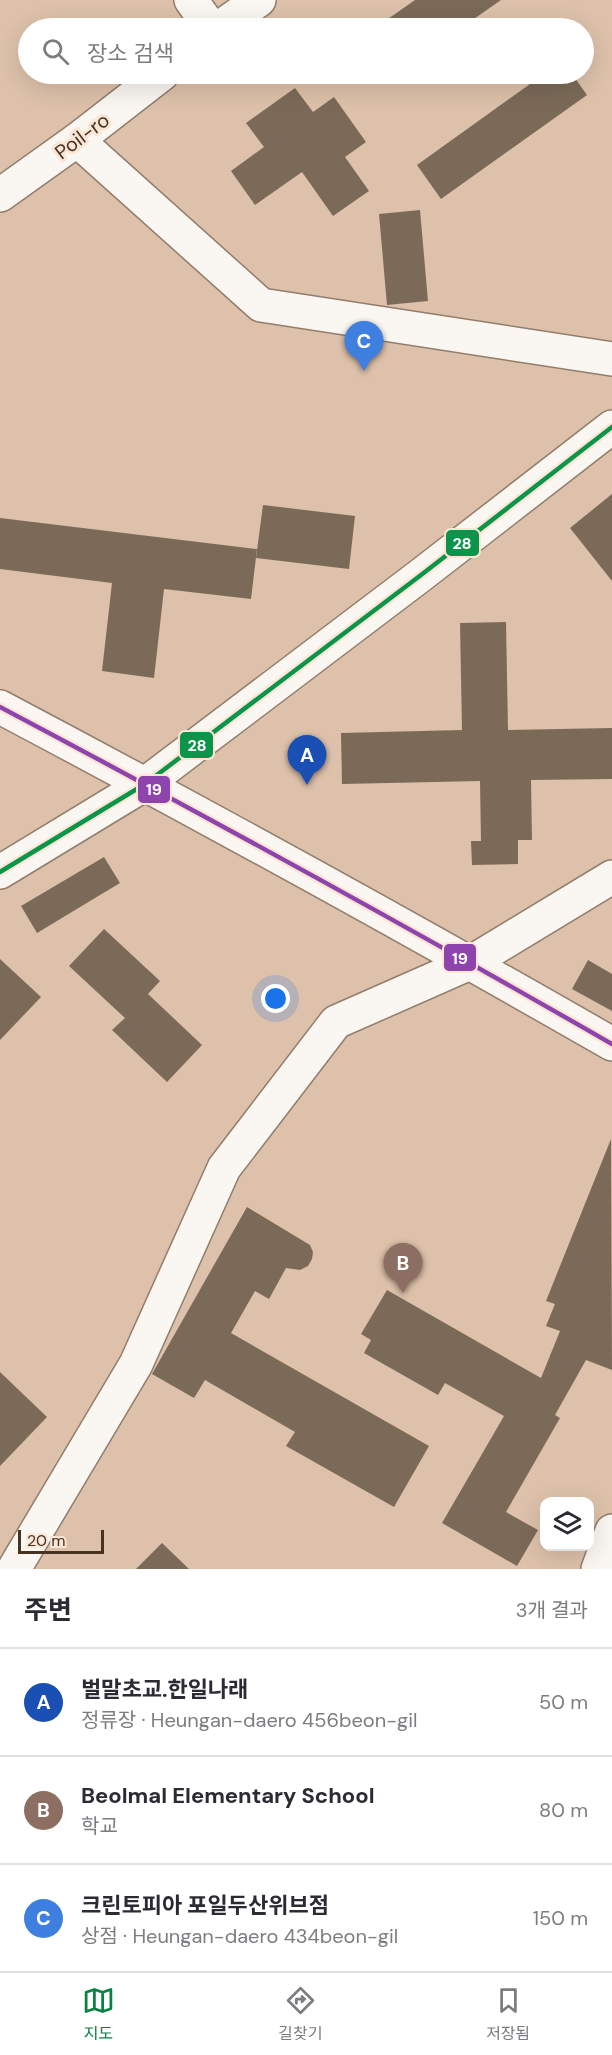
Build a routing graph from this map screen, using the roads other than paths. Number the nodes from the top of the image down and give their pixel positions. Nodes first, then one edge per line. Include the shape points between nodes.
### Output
1 (191, 0) edge
2 (259, 0) edge
3 (204, 18) edge
4 (233, 18) edge
5 (149, 84) edge
6 (77, 141) junction
7 (0, 195) edge
8 (612, 359) edge
9 (612, 427) edge
10 (0, 707) edge
11 (145, 784) junction
12 (0, 872) edge
13 (612, 877) edge
14 (470, 963) junction
15 (612, 1044) edge
16 (612, 1531) edge
17 (0, 1556) edge
18 (14, 1569) edge
19 (598, 1569) edge

1 - 3 street
2 - 4 street
5 - 6 street, Poil-ro
6 - 7 street, Poil-ro
6 - 8 street via 261,305
9 - 11 street
10 - 11 street
11 - 12 street
11 - 14 street
13 - 14 street
14 - 15 street
14 - 18 street via 336,1022 224,1168 136,1364
16 - 19 street
17 - 18 street

